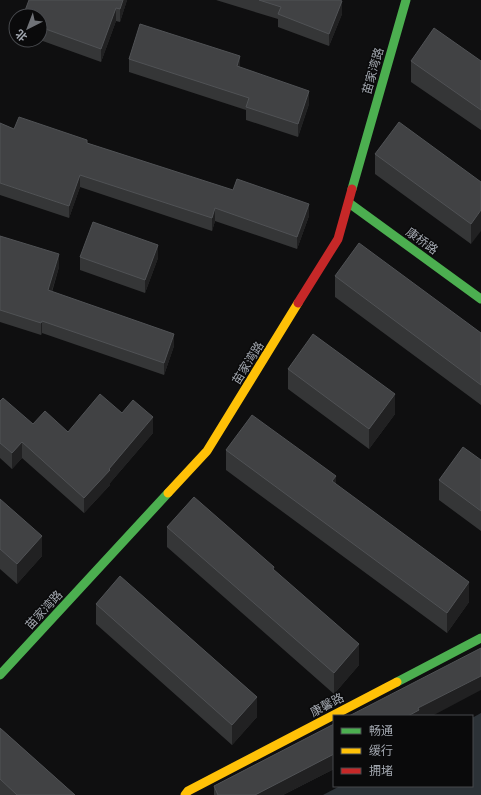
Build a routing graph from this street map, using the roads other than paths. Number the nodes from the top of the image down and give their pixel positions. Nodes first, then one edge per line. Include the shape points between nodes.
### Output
1 (406, 0) edge
2 (349, 203) junction
3 (481, 299) edge
4 (481, 638) edge
5 (0, 675) edge
6 (333, 715) edge
7 (334, 715) edge
8 (185, 795) edge

1 - 2 street, 苗家湾路
2 - 3 street, 康桥路
2 - 5 street, 苗家湾路 via 338,239 207,451
4 - 7 street, 康馨路
6 - 8 street, 康馨路 via 188,791

